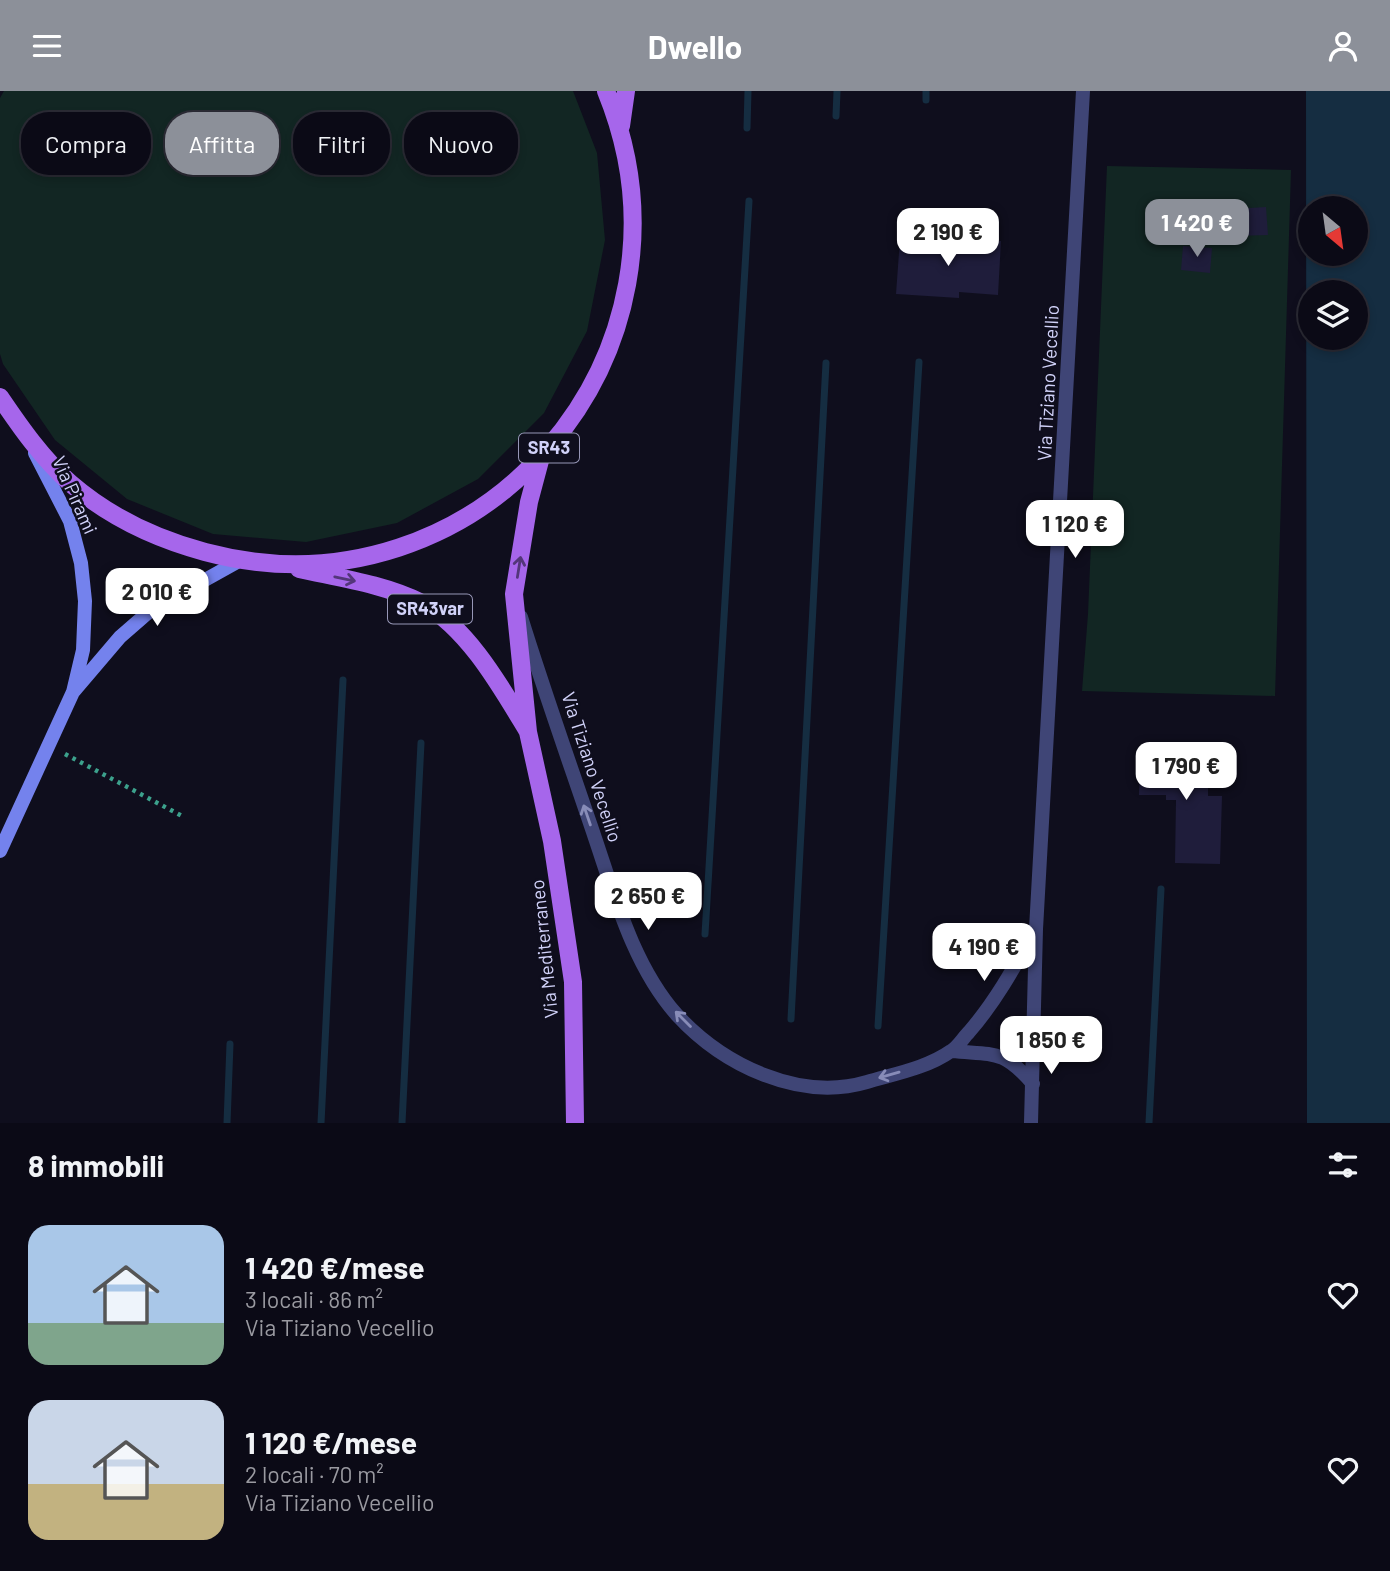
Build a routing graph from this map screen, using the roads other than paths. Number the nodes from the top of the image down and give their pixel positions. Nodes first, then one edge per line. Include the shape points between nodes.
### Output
1 (606, 91) edge
2 (626, 91) edge
3 (1083, 91) edge
4 (621, 126) junction
5 (0, 397) edge
6 (29, 440) junction
7 (541, 457) junction
8 (239, 561) junction
9 (278, 565) junction
10 (514, 594) junction
11 (74, 692) junction
12 (528, 732) junction
13 (0, 851) edge
14 (1036, 929) junction
15 (952, 1051) junction
16 (1033, 1084) junction
17 (575, 1123) edge
18 (1031, 1123) edge

1 - 4 main road, SR43
2 - 4 main road, SR43
3 - 14 street, Via Tiziano Vecellio
4 - 7 main road, SR43 via 632,184 634,244 625,302 607,359 584,401
5 - 6 main road, SR43
6 - 8 main road, SR43 via 71,483 120,518 175,544
6 - 11 street, Via Pirami via 70,521 81,562 83,650
7 - 9 main road, SR43 via 486,505 421,540 351,560
10 -> 7 main road, Via Mediterraneo / SR43var
8 - 9 main road, SR43
8 - 11 street, Via Pirami via 151,610 120,637
9 -> 12 main road, Via Mediterraneo / SR43var via 375,585 423,604 459,633 494,676
10 - 12 main road, Via Mediterraneo / SR43var
15 -> 10 street, Via Tiziano Vecellio via 846,1088 805,1088 743,1065 710,1044 677,1014 654,982 612,888
11 - 13 street, Via Pirami
12 - 17 main road, Via Mediterraneo / SR43var via 552,841 573,982
14 - 15 street, Via Tiziano Vecellio via 987,1011
14 - 16 street, Via Tiziano Vecellio
15 - 16 street, Via Tiziano Vecellio via 1003,1056
16 - 18 street, Via Tiziano Vecellio

